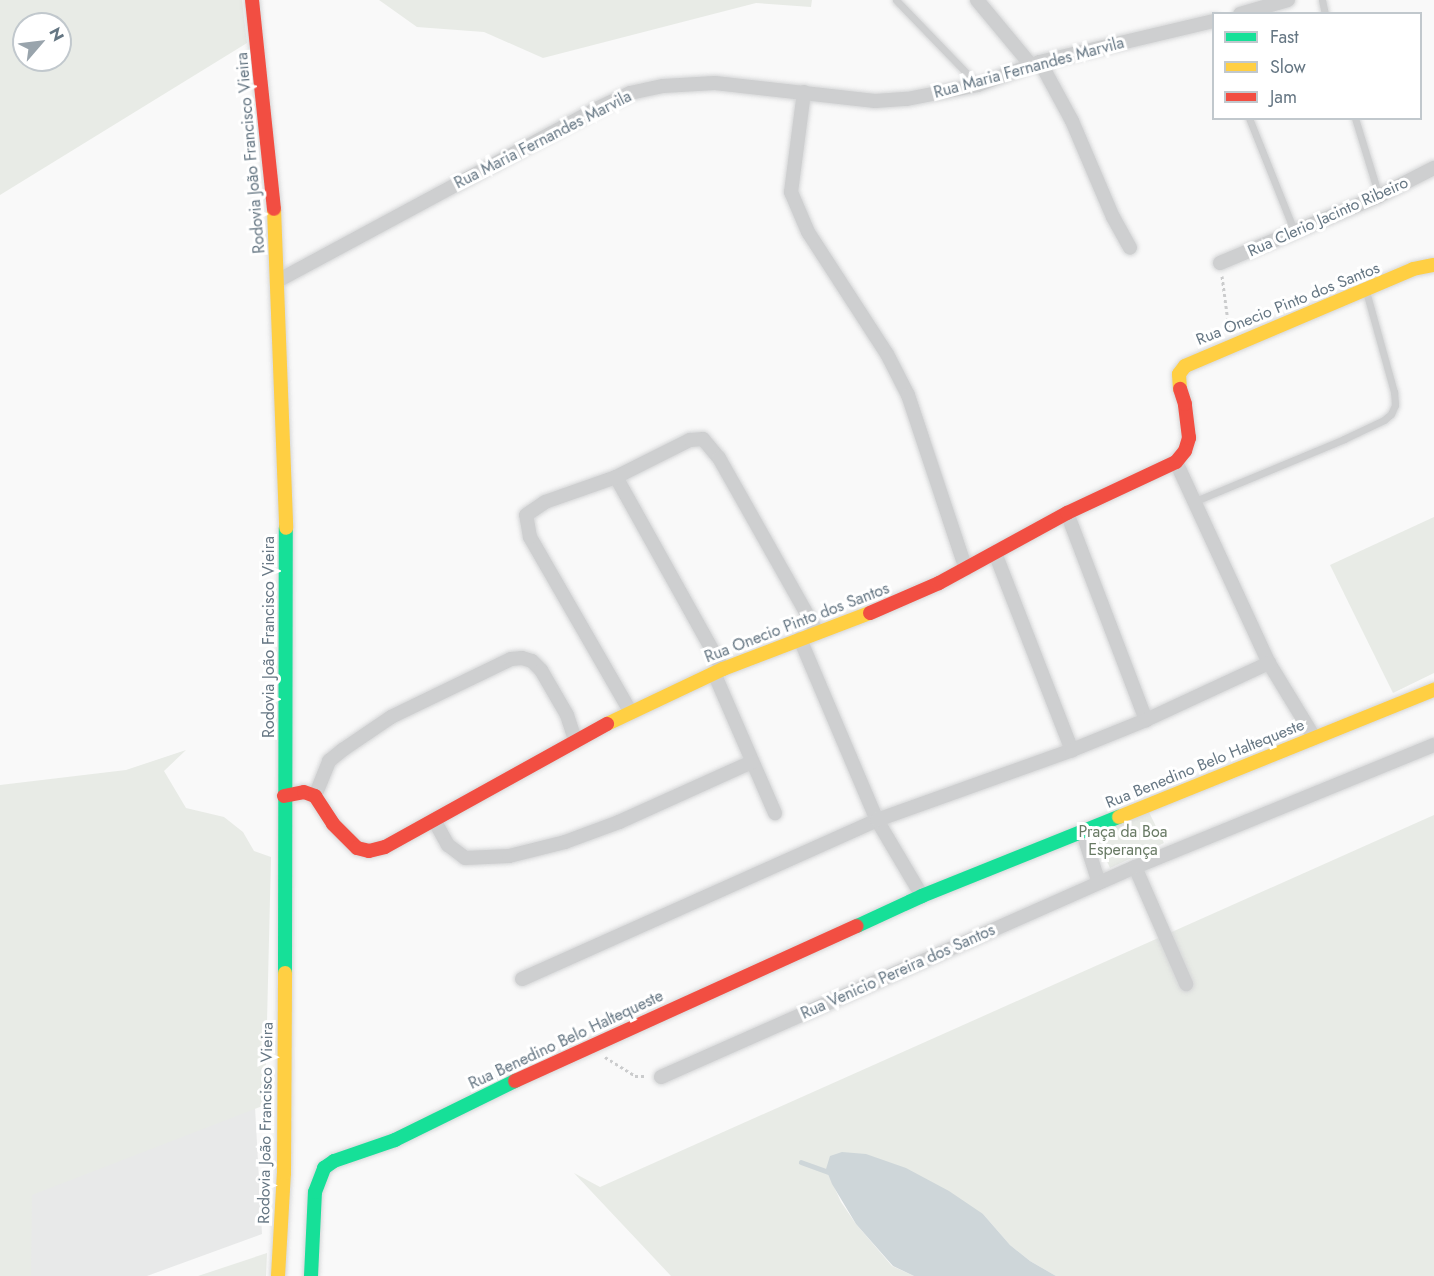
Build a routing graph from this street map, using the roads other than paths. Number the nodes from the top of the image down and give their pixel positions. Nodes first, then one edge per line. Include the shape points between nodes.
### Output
1 (252, 0) edge
2 (896, 0) edge
3 (977, 0) edge
4 (1288, 0) edge
5 (1247, 12) edge
6 (1212, 24) edge
7 (1035, 64) junction
8 (978, 85) junction
9 (804, 92) junction
10 (1250, 120) edge
11 (1356, 120) edge
12 (1434, 168) edge
13 (1379, 196) junction
14 (1295, 233) junction
15 (1130, 248) dead end
16 (1220, 263) road end
17 (1434, 265) edge
18 (279, 280) junction
19 (1366, 291) junction
20 (1176, 462) junction
21 (616, 477) junction
22 (1193, 502) junction
23 (1067, 513) junction
24 (995, 553) junction
25 (966, 569) junction
26 (817, 632) junction
27 (800, 639) junction
28 (1269, 663) junction
29 (718, 671) junction
30 (1434, 690) edge
31 (630, 711) junction
32 (1146, 720) junction
33 (1314, 737) junction
34 (575, 740) junction
35 (1434, 745) edge
36 (1072, 750) junction
37 (752, 762) junction
38 (284, 796) junction
39 (315, 796) junction
40 (776, 813) dead end
41 (434, 820) junction
42 (877, 820) junction
43 (1083, 833) junction
44 (1135, 867) junction
45 (1099, 883) junction
46 (922, 896) junction
47 (522, 979) dead end
48 (1186, 984) dead end
49 (661, 1077) road end
50 (278, 1276) edge
51 (311, 1276) edge

1 - 18 street, Rodovia João Francisco Vieira via 266,106
2 - 8 lane
3 - 7 street
4 - 5 street
6 - 7 street, Rua Maria Fernandes Marvila
7 - 8 street, Rua Maria Fernandes Marvila
7 - 15 street via 1072,122
8 - 9 street, Rua Maria Fernandes Marvila via 875,101
9 - 18 street, Rua Maria Fernandes Marvila via 715,83 663,86 630,93
9 - 25 street via 792,175 794,201 808,232 887,354 908,395
10 - 14 lane
11 - 13 lane
12 - 13 street, Rua Clerio Jacinto Ribeiro
13 - 14 street, Rua Clerio Jacinto Ribeiro
14 - 16 street, Rua Clerio Jacinto Ribeiro
17 - 19 street, Rua Onecio Pinto dos Santos via 1413,269
18 - 38 street, Rodovia João Francisco Vieira via 286,528
19 - 20 street, Rua Onecio Pinto dos Santos via 1185,366 1178,384 1189,438
19 - 22 lane via 1394,392 1391,414 1344,439
20 - 22 street
20 - 23 street, Rua Onecio Pinto dos Santos
21 - 26 street via 690,440 703,439 719,458
21 - 29 street
21 - 31 street via 545,502 526,515 526,525
22 - 28 street
23 - 24 street, Rua Onecio Pinto dos Santos
23 - 32 street
24 - 25 street, Rua Onecio Pinto dos Santos
24 - 36 street
25 - 26 street, Rua Onecio Pinto dos Santos via 888,606
26 - 27 street, Rua Onecio Pinto dos Santos
27 - 29 street, Rua Onecio Pinto dos Santos
27 - 42 street
28 - 32 street
28 - 33 street
29 - 31 street, Rua Onecio Pinto dos Santos
29 - 37 street
30 - 33 street, Rua Benedino Belo Haltequeste
31 - 34 street, Rua Onecio Pinto dos Santos
32 - 36 street
33 - 43 street, Rua Benedino Belo Haltequeste
34 - 39 street via 567,715 541,670 532,661 511,659 391,717 344,749 329,761
34 - 41 street, Rua Onecio Pinto dos Santos
35 - 44 street, Rua Venicio Pereira dos Santos
36 - 42 street
37 - 40 street
37 - 41 street via 619,822 565,842 509,856 465,858 448,845
38 - 39 street via 304,792
38 - 50 street, Rodovia João Francisco Vieira via 284,1173
39 - 41 street, Rua Onecio Pinto dos Santos via 346,839 369,851 385,847
42 - 46 street
42 - 47 street
43 - 45 street
43 - 46 street, Rua Benedino Belo Haltequeste
44 - 45 street, Rua Venicio Pereira dos Santos
44 - 48 street
45 - 49 street, Rua Venicio Pereira dos Santos
46 - 51 street, Rua Benedino Belo Haltequeste via 593,1045 395,1140 324,1168 315,1192

